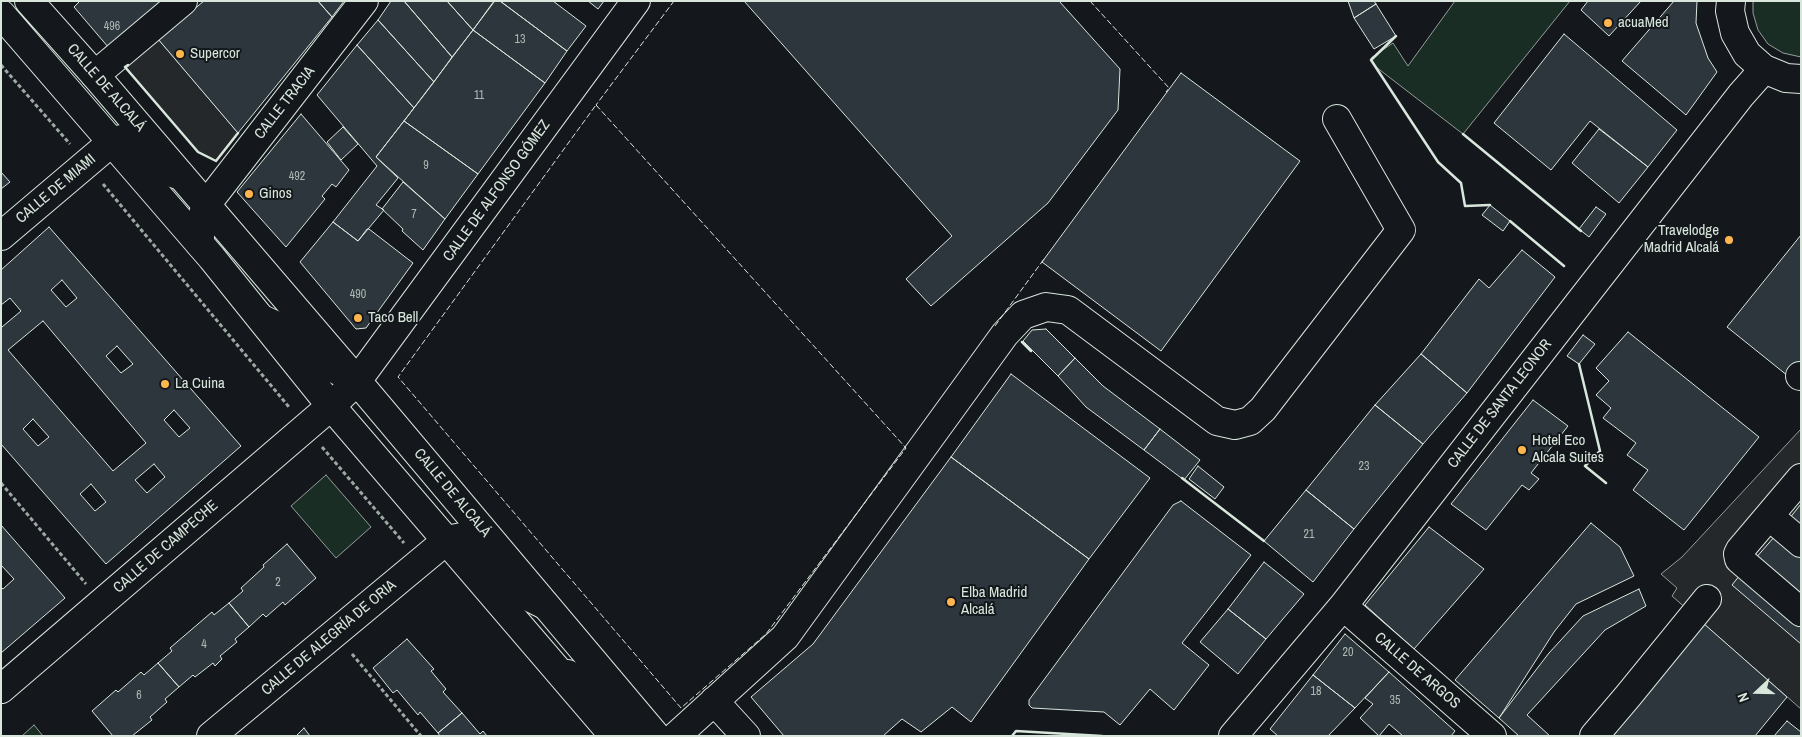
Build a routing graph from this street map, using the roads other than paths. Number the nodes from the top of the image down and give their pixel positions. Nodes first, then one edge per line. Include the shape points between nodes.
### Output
1 (29, 1) edge
2 (183, 1) edge
3 (364, 1) edge
4 (636, 1) edge
5 (1731, 1) edge
6 (1, 14) edge
7 (1764, 69) junction
8 (95, 75) junction
9 (1801, 79) edge
10 (1337, 118) dead end
11 (112, 142) junction
12 (181, 176) junction
13 (206, 205) junction
14 (1, 236) edge
15 (200, 244) junction
16 (262, 319) junction
17 (357, 381) junction
18 (331, 406) junction
19 (1801, 478) edge
20 (1768, 516) junction
21 (447, 540) junction
22 (1801, 544) edge
23 (1707, 599) dead end
24 (546, 605) junction
25 (1343, 606) junction
26 (1801, 612) edge
27 (551, 661) junction
28 (1, 689) edge
29 (714, 701) junction
30 (211, 736) edge
31 (614, 736) edge
32 (651, 736) edge
33 (656, 736) edge
34 (676, 736) edge
35 (746, 736) edge
36 (1233, 736) edge
37 (1492, 736) edge
38 (1594, 736) edge

1 - 8 street, CALLE DE ALCALÁ
2 - 8 street
3 - 13 street, CALLE TRACIA
4 - 17 street, CALLE DE ALFONSO GÓMEZ
5 - 7 street via 1735,33 1746,54
6 - 11 street, CALLE DE ALCALÁ
7 - 9 street via 1786,78
7 - 25 street, CALLE DE SANTA LEONOR
8 - 12 street, CALLE DE ALCALÁ
10 - 29 street via 1401,230 1263,409 1250,421 1235,425 1218,422 1068,310 1046,307 1023,315 1005,334 785,637
11 - 12 street, CALLE DE ALCALÁ via 121,139 132,144 150,166
11 - 14 street, CALLE DE MIAMI
11 - 15 street, CALLE DE ALCALÁ
12 - 13 street, CALLE DE ALCALÁ
13 - 15 street via 200,224
13 - 17 street, CALLE DE ALCALÁ
15 - 16 street, CALLE DE ALCALÁ
16 - 17 street, CALLE DE ALCALÁ via 290,332 314,358
16 - 18 street, CALLE DE ALCALÁ
17 - 18 street
17 - 24 street, CALLE DE ALCALÁ
18 - 21 street, CALLE DE ALCALÁ
18 - 28 street, CALLE DE CAMPECHE
19 - 20 street
20 - 22 street
20 - 26 street via 1740,550 1739,559
21 - 24 street, CALLE DE ALCALÁ via 467,536 509,587
21 - 27 street, CALLE DE ALCALÁ
21 - 30 street, CALLE DE ALEGRÍA DE ORIA
23 - 38 street
24 - 33 street, CALLE DE ALCALÁ
25 - 36 street, CALLE DE SANTA LEONOR
25 - 37 street, CALLE DE ARGOS
27 - 31 street, CALLE DE ALCALÁ
27 - 32 street, CALLE DE ALCALÁ
29 - 34 street
29 - 35 street

